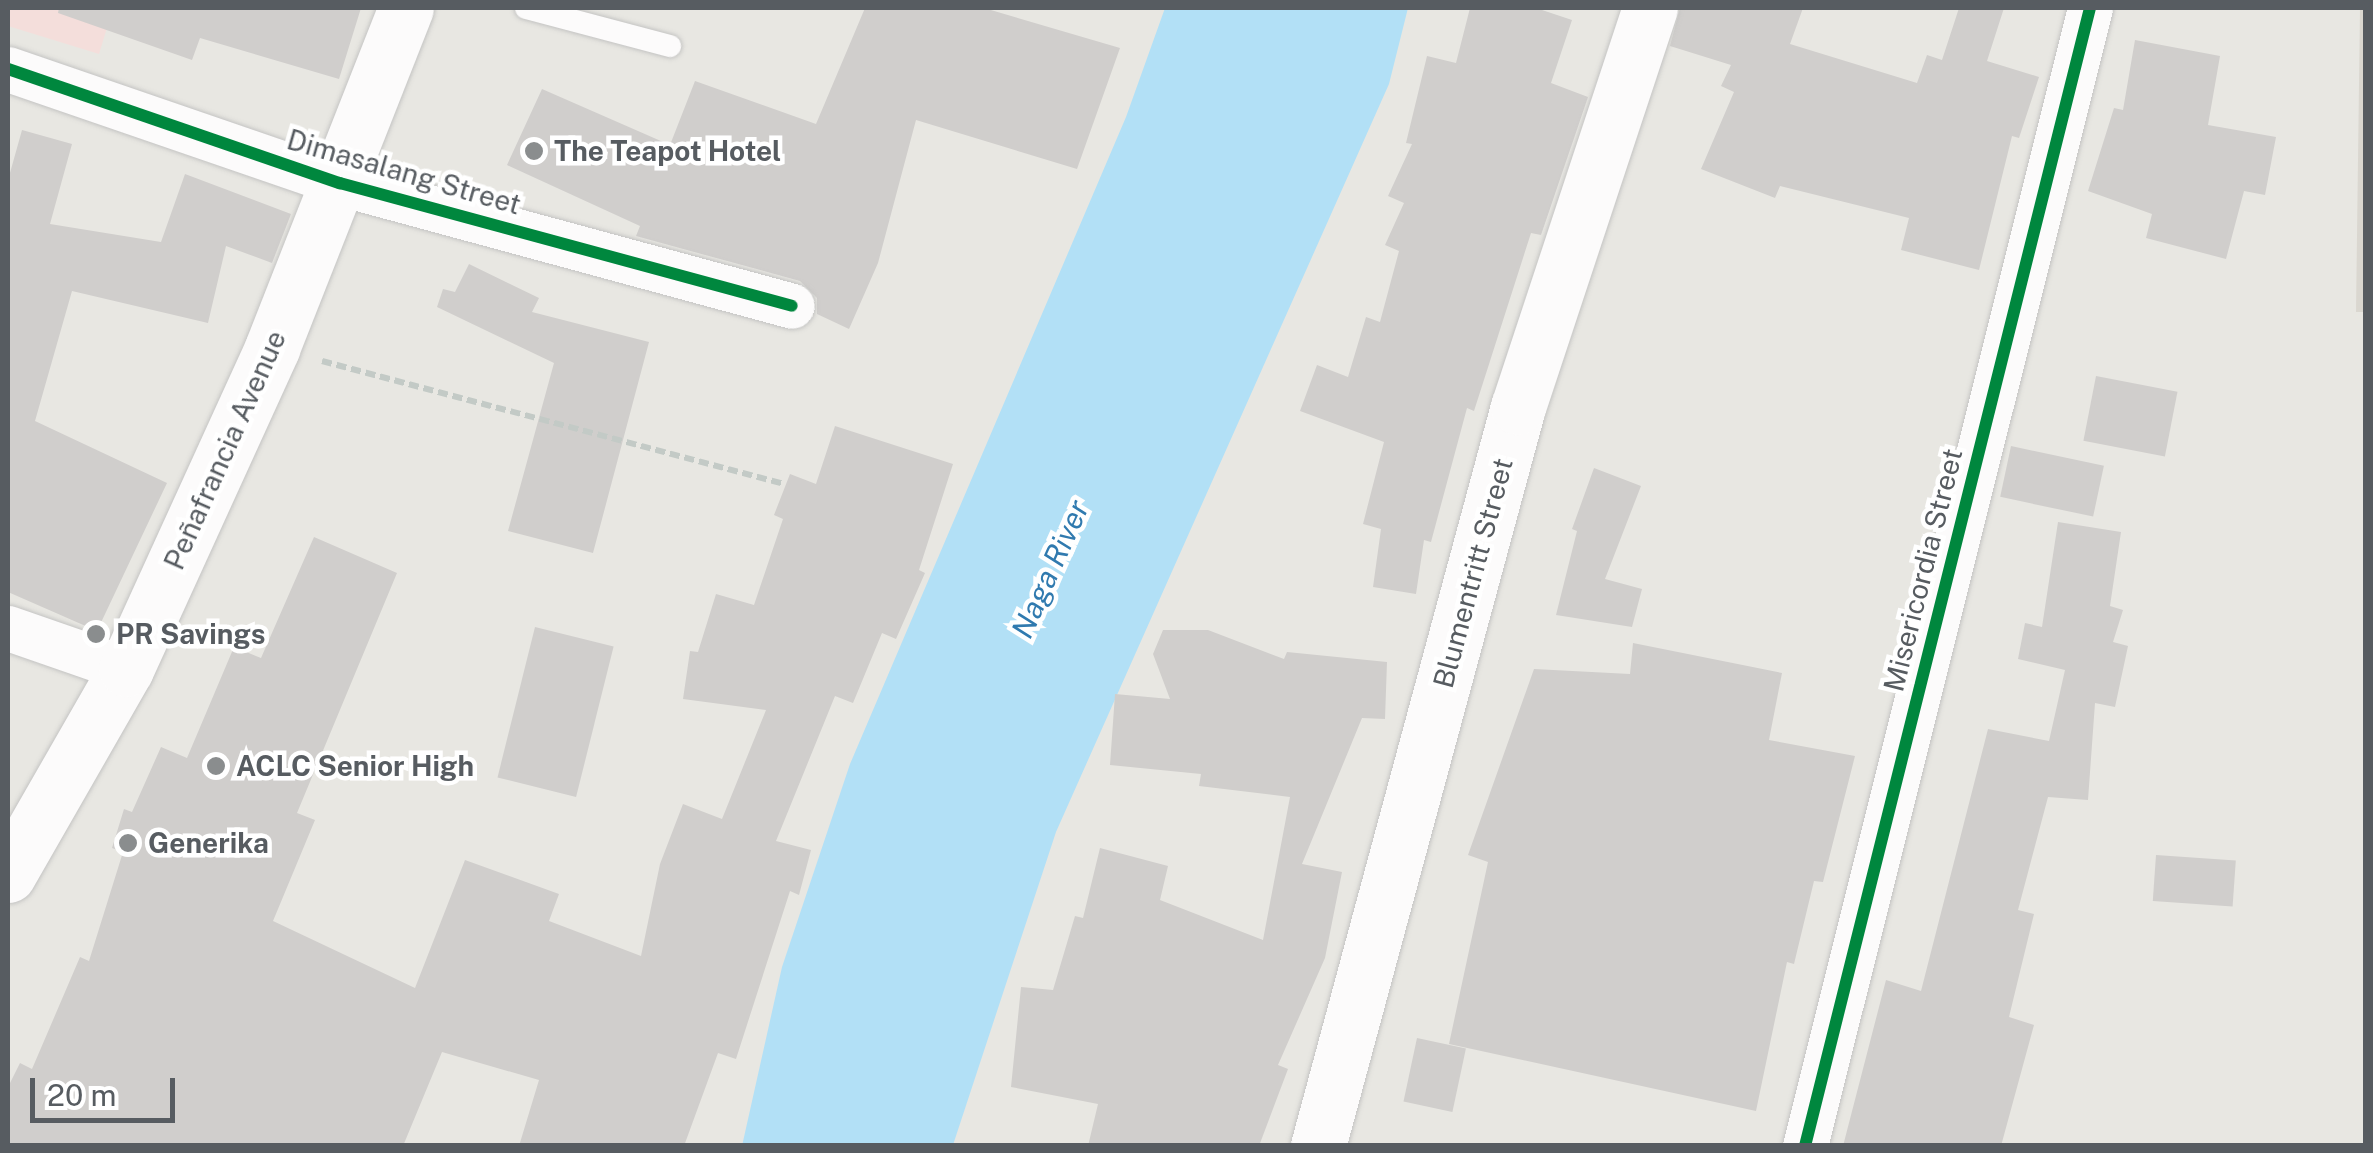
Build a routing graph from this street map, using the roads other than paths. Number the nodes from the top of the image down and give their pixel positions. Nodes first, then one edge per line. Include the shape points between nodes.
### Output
1 (406, 8) edge
2 (526, 8) edge
3 (1650, 8) edge
4 (2090, 8) edge
5 (670, 46) dead end
6 (8, 69) edge
7 (340, 183) junction
8 (792, 306) dead end
9 (8, 628) edge
10 (126, 669) junction
11 (8, 874) edge
12 (1318, 1146) edge
13 (1805, 1146) edge

1 - 7 main road, Peñafrancia Avenue
2 - 5 lane
3 - 12 main road, Blumentritt Street via 1518,408
4 - 13 street, Misericordia Street
6 - 7 street, Dimasalang Street
7 - 8 street, Dimasalang Street
7 - 10 main road, Peñafrancia Avenue
9 - 10 street
10 - 11 main road, Peñafrancia Avenue

